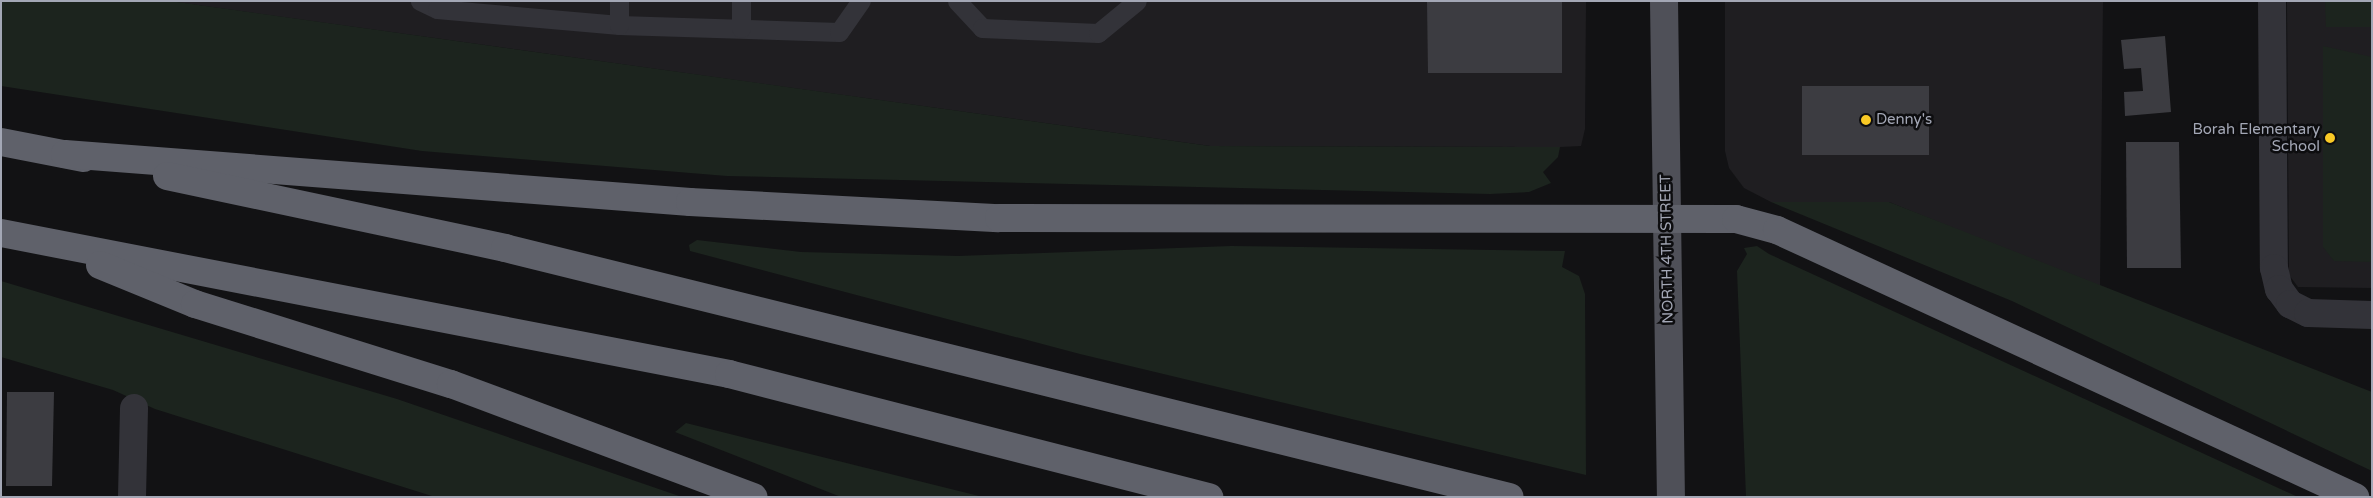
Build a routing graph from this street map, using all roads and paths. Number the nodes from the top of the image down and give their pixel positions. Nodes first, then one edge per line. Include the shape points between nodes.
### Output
1 (420, 1) edge
2 (619, 1) edge
3 (741, 1) edge
4 (861, 1) edge
5 (957, 1) edge
6 (1137, 1) edge
7 (1664, 1) edge
8 (2272, 1) edge
9 (619, 25) junction
10 (742, 28) junction
11 (1, 142) edge
12 (65, 154) junction
13 (1667, 221) junction
14 (1, 233) edge
15 (46, 242) junction
16 (2372, 316) edge
17 (134, 408) dead end
18 (132, 497) edge
19 (754, 497) edge
20 (1209, 497) edge
21 (1510, 497) edge
22 (1671, 497) edge
23 (2355, 497) edge

1 - 9 lane via 437,9
2 - 9 lane
3 - 10 lane
4 - 10 lane via 839,32
5 - 6 lane via 982,28 1098,34
7 - 13 main road, NORTH 4TH STREET
8 - 16 street via 2274,268 2279,289 2290,304 2308,313
9 - 10 lane
11 - 12 highway
12 - 13 highway via 690,202 999,218
12 - 21 highway via 505,248
13 - 22 main road, NORTH 4TH STREET
13 - 23 highway via 1736,219 1777,230
14 - 15 highway
15 - 19 highway via 195,304 452,384
15 - 20 highway via 729,374
17 - 18 street

